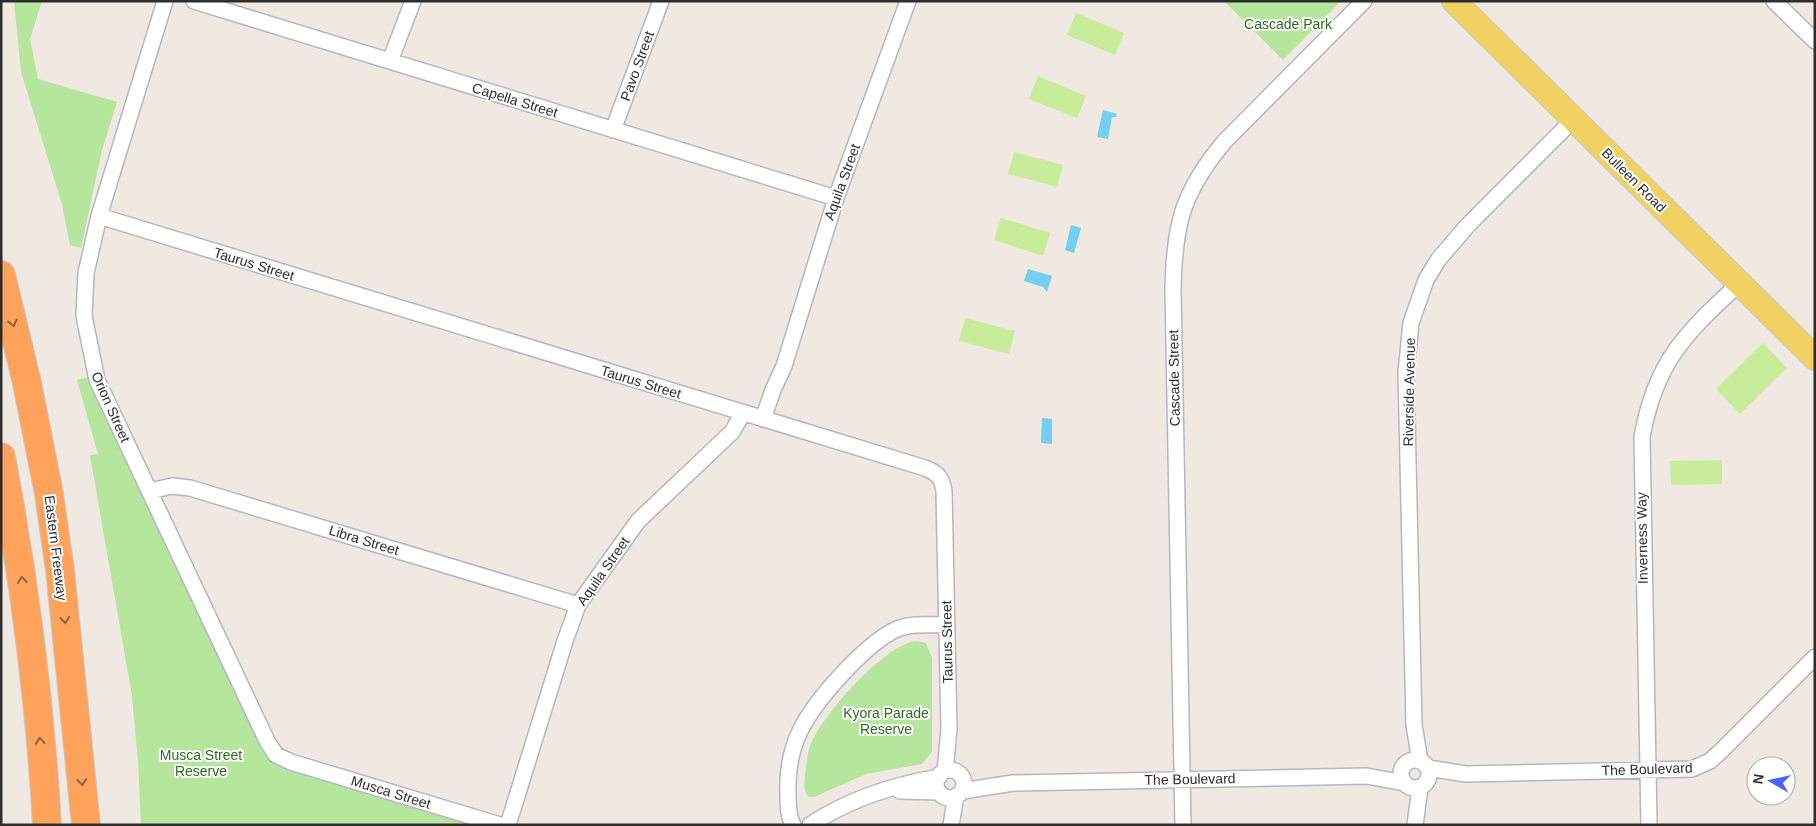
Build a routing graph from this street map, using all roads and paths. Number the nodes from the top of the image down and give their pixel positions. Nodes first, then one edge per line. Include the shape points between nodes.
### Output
1 (165, 1) edge
2 (194, 1) edge
3 (412, 1) edge
4 (661, 1) edge
5 (908, 1) edge
6 (1364, 1) edge
7 (1454, 1) edge
8 (1774, 1) edge
9 (1781, 1) edge
10 (1788, 15) junction
11 (1815, 41) edge
12 (390, 61) junction
13 (1573, 120) junction
14 (613, 130) junction
15 (836, 198) junction
16 (99, 216) junction
17 (1, 275) edge
18 (1739, 284) junction
19 (1815, 358) edge
20 (743, 413) junction
21 (768, 420) junction
22 (1, 456) edge
23 (150, 491) junction
24 (578, 605) junction
25 (947, 625) junction
26 (1815, 657) edge
27 (282, 758) joint
28 (1648, 770) junction
29 (1415, 774) junction
30 (1182, 779) junction
31 (951, 784) junction
32 (1415, 822) edge
33 (47, 825) edge
34 (86, 825) edge
35 (500, 825) edge
36 (508, 825) edge
37 (793, 825) edge
38 (810, 825) edge
39 (951, 825) edge
40 (1183, 825) edge
41 (1649, 825) edge

1 - 16 street, Orion Street
2 - 12 street, Capella Street
3 - 12 street
4 - 14 street, Pavo Street
5 - 15 street, Aquila Street
6 - 30 street, Cascade Street via 1209,160 1196,179 1179,222 1173,258 1173,290
7 - 13 main road, Bulleen Road
8 - 10 street
9 - 10 street
10 - 11 street
12 - 14 street, Capella Street
13 - 18 main road, Bulleen Road
13 - 29 street, Riverside Avenue via 1451,243 1426,280 1411,323 1406,372
14 - 15 street, Capella Street
15 - 21 street, Aquila Street
16 - 20 street, Taurus Street
16 - 23 street, Orion Street via 83,293 86,337 97,380
17 -> 34 highway, Eastern Freeway via 49,494
18 - 19 main road, Bulleen Road
18 - 28 street, Inverness Way via 1673,353 1652,393 1646,416 1641,460
20 - 21 street, Taurus Street
20 - 24 street, Aquila Street via 732,432 638,521
21 - 25 street, Taurus Street via 926,468 940,477 944,491
33 -> 22 highway via 18,549
23 - 24 street, Libra Street via 172,486 190,488
23 - 27 street, Orion Street via 267,742
24 - 36 street, Aquila Street
25 - 31 street, Taurus Street
25 - 37 street via 898,628 858,659 828,690 800,731 793,750 788,806
26 - 28 street, The Boulevard via 1710,761 1692,769
27 - 35 street, Musca Street
28 - 29 street, The Boulevard
28 - 41 street, Inverness Way
29 - 30 street, The Boulevard
29 - 32 street, Riverside Avenue
30 - 31 street, The Boulevard
30 - 40 street, Cascade Street
31 - 38 street, The Boulevard via 881,792 839,808
31 - 39 street, Taurus Street

